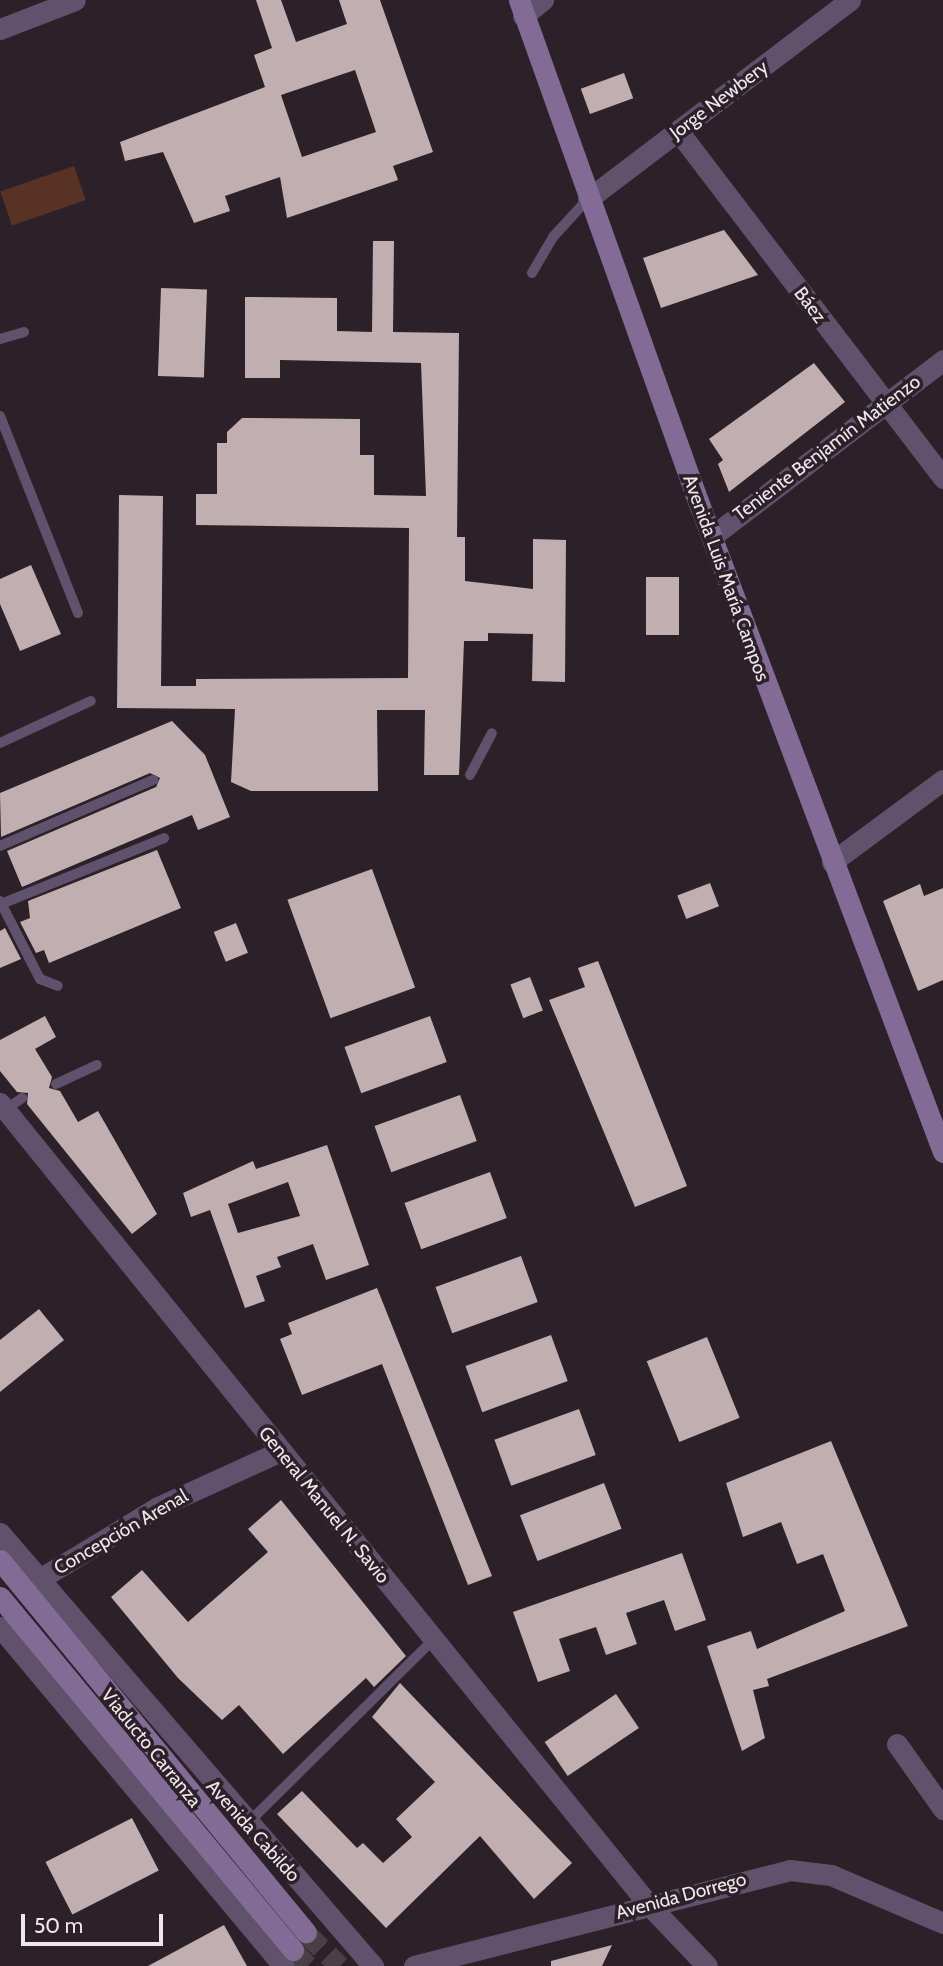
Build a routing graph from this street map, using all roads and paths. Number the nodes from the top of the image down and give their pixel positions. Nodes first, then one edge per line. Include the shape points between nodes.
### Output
1 (75, 0) edge
2 (543, 0) edge
3 (850, 0) edge
4 (521, 8) edge
5 (0, 29) edge
6 (678, 131) junction
7 (588, 199) junction
8 (532, 273) dead end
9 (24, 331) dead end
10 (0, 339) edge
11 (943, 360) edge
12 (886, 404) junction
13 (0, 416) edge
14 (943, 478) edge
15 (711, 537) junction
16 (78, 612) dead end
17 (91, 701) dead end
18 (492, 733) dead end
19 (0, 743) edge
20 (470, 775) dead end
21 (153, 780) dead end
22 (943, 780) edge
23 (164, 838) dead end
24 (0, 846) edge
25 (832, 862) junction
26 (1, 908) edge
27 (58, 986) dead end
28 (97, 1065) dead end
29 (56, 1084) dead end
30 (7, 1106) edge
31 (943, 1152) edge
32 (281, 1451) junction
33 (0, 1533) edge
34 (0, 1560) edge
35 (38, 1580) junction
36 (0, 1597) edge
37 (0, 1627) edge
38 (434, 1639) junction
39 (897, 1744) dead end
40 (943, 1809) edge
41 (247, 1824) junction
42 (649, 1905) junction
43 (943, 1923) edge
44 (306, 1933) tunnel mouth
45 (288, 1958) edge
46 (373, 1966) edge
47 (414, 1966) edge
48 (707, 1966) edge

1 - 5 street
2 - 4 street
3 - 6 street, Jorge Newbery
4 - 7 main road, Avenida Luis María Campos
6 - 7 street, Jorge Newbery
6 - 12 street, Báez
7 - 8 lane via 552,237
7 - 15 main road, Avenida Luis María Campos
9 - 10 lane
11 - 12 street, Teniente Benjamín Matienzo
12 - 14 street, Báez
12 - 15 street, Teniente Benjamín Matienzo
13 - 16 lane
15 - 25 main road, Avenida Luis María Campos
17 - 19 lane
18 - 20 lane
21 - 24 lane
22 - 25 street
23 - 26 lane
25 - 31 main road, Avenida Luis María Campos
26 - 27 lane via 40,979
28 - 29 lane
30 - 32 street, General Manuel N. Savio
32 - 35 street, Concepción Arenal via 158,1507
32 - 38 street, General Manuel N. Savio
33 - 35 street, Avenida Cabildo
34 - 44 main road, Viaducto Carranza
35 - 41 street, Avenida Cabildo
36 - 45 main road, Viaducto Carranza
37 - 45 street
38 - 41 lane
38 - 42 street, General Manuel N. Savio
39 - 40 street
41 - 46 street, Avenida Cabildo
42 - 43 street, Avenida Dorrego via 766,1873 812,1870
42 - 47 street, Avenida Dorrego
42 - 48 street, General Manuel N. Savio

